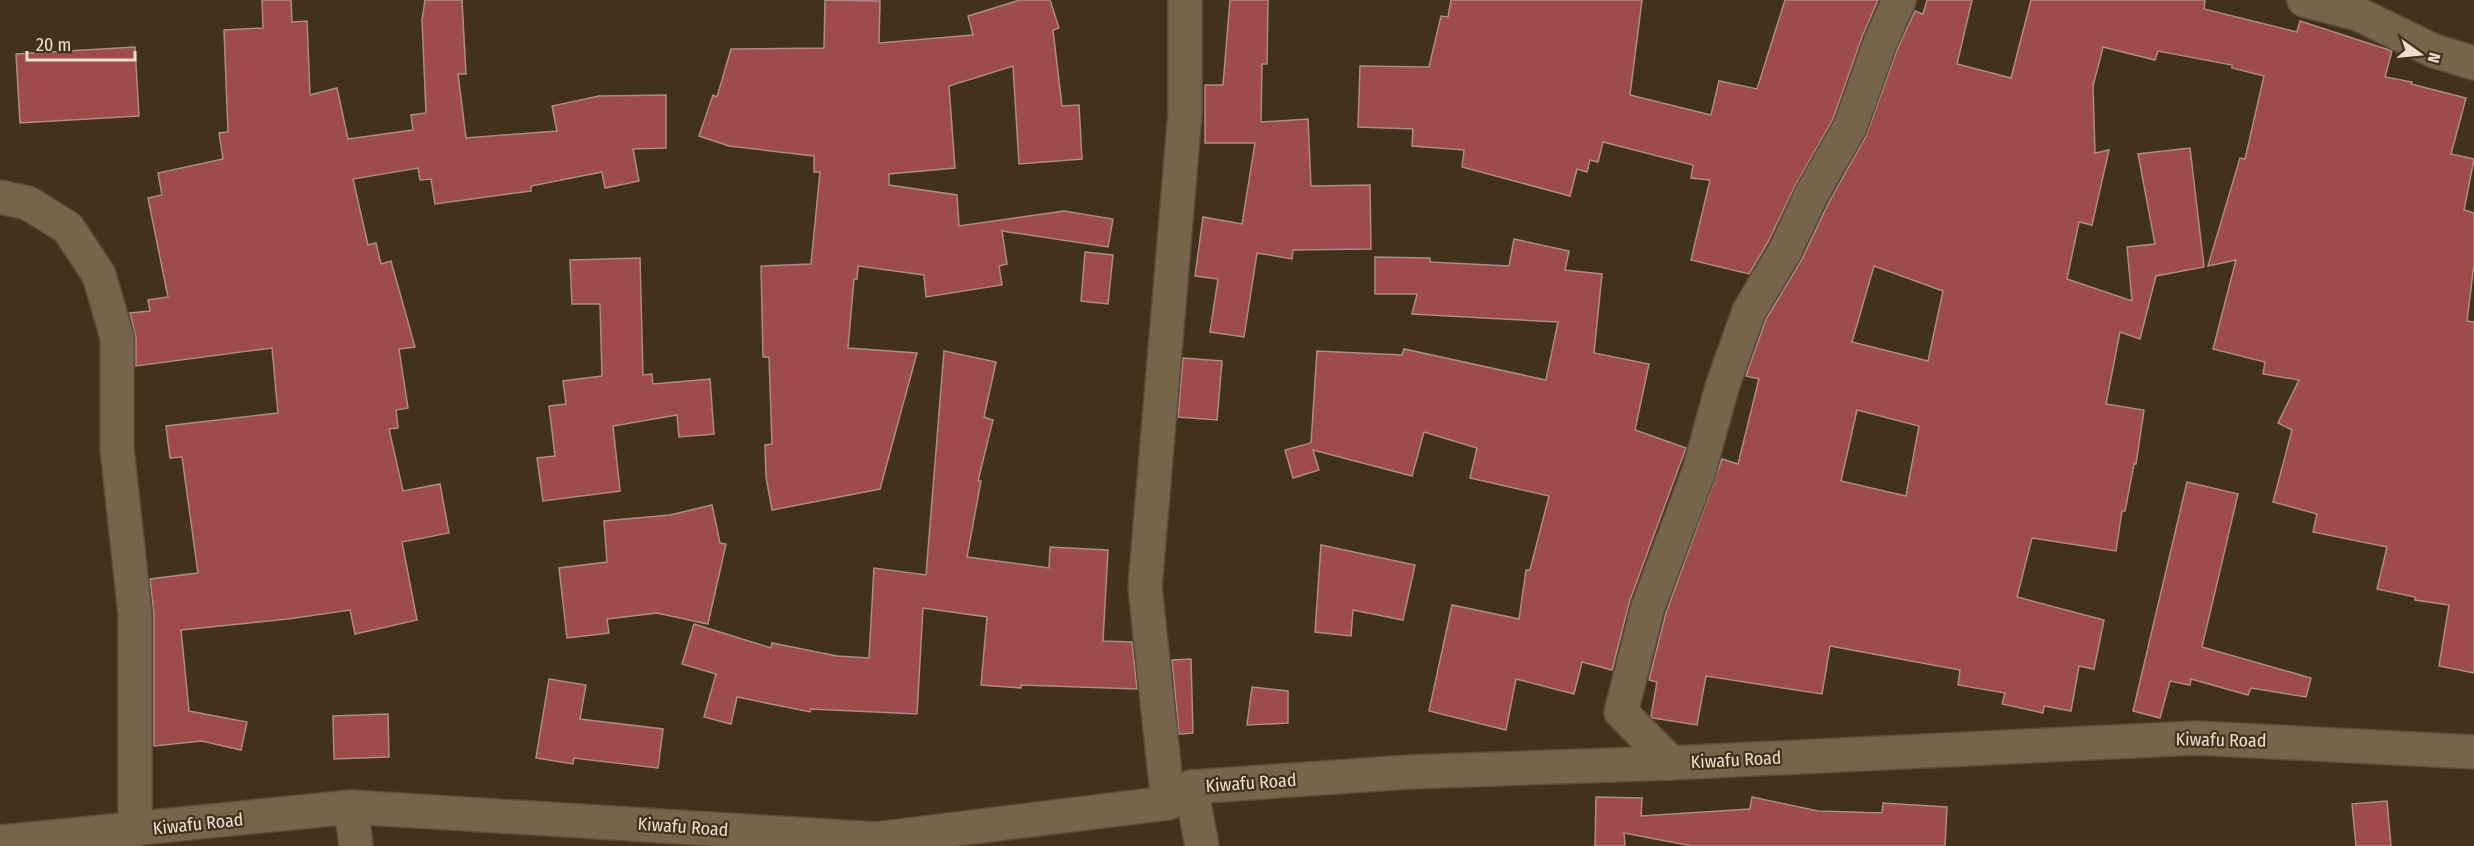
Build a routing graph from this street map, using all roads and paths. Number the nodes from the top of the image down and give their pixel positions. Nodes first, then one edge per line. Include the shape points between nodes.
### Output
1 (1185, 0) edge
2 (1899, 0) edge
3 (2304, 0) edge
4 (2474, 63) edge
5 (0, 197) edge
6 (2474, 752) edge
7 (1671, 763) junction
8 (1179, 795) junction
9 (351, 807) junction
10 (135, 830) junction
11 (0, 843) edge
12 (356, 846) edge
13 (1202, 846) edge

1 - 8 street via 1185,113 1145,587
2 - 7 street via 1850,127 1811,195 1785,252 1749,311 1722,387 1699,471 1648,607 1621,712
3 - 4 street via 2358,14 2434,51
5 - 10 street via 28,204 68,228 99,274 117,337 117,448 135,614
6 - 7 street, Kiwafu Road via 2196,738
7 - 8 street, Kiwafu Road via 1409,772
8 - 9 street, Kiwafu Road via 876,839
8 - 13 street
9 - 10 street, Kiwafu Road
9 - 12 street
10 - 11 street, Kiwafu Road

